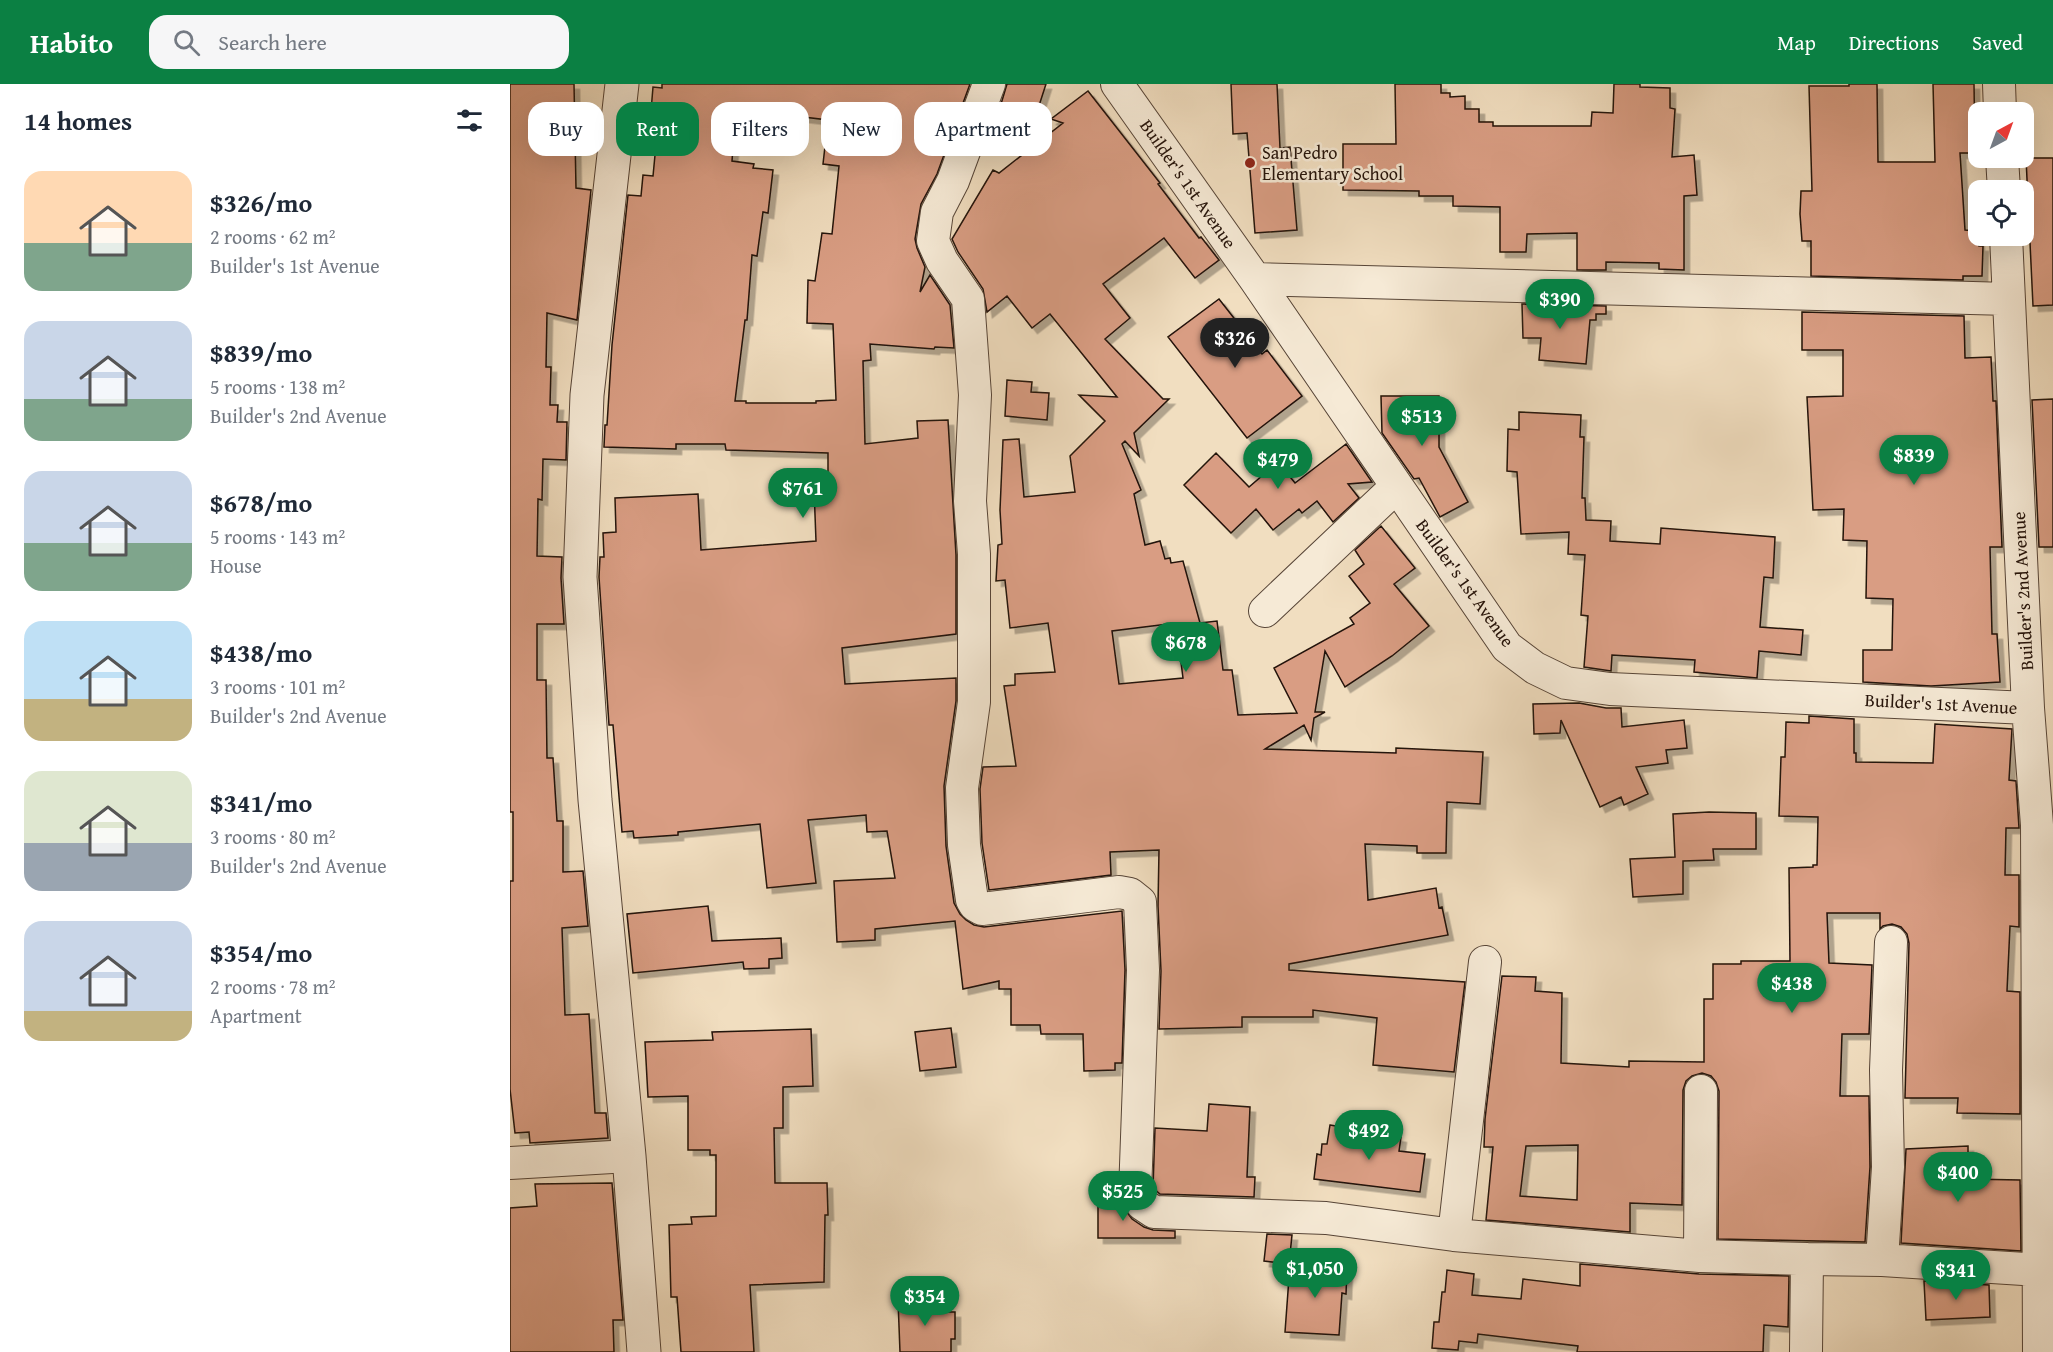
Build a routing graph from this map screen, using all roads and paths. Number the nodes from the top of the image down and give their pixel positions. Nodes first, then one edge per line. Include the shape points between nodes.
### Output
1 (622, 84) edge
2 (990, 84) edge
3 (1117, 84) edge
4 (1999, 84) edge
5 (2000, 102) edge
6 (2006, 246) edge
7 (1255, 279) junction
8 (2009, 299) junction
9 (1396, 487) junction
10 (1265, 611) dead end
11 (2028, 708) junction
12 (2045, 825) edge
13 (1891, 942) dead end
14 (1485, 962) dead end
15 (1701, 1091) dead end
16 (629, 1156) junction
17 (510, 1163) edge
18 (1454, 1235) junction
19 (1700, 1256) junction
20 (1807, 1259) junction
21 (1882, 1260) junction
22 (2040, 1270) junction
23 (644, 1352) edge
24 (1806, 1352) edge
25 (2039, 1352) edge

1 - 16 street via 587,395 580,577 595,800
2 - 18 street via 937,212 933,241 968,299 975,395 970,501 974,702 962,788 964,845 972,900 982,909 1119,892 1140,902 1143,970 1135,1193 1142,1204 1154,1212 1326,1218
3 - 7 street, Builder's 1st Avenue
4 - 5 street
6 - 8 street, Builder's 2nd Avenue
7 - 8 street
7 - 9 street, Builder's 1st Avenue
8 - 11 street, Builder's 2nd Avenue
9 - 10 street
9 - 11 street, Builder's 1st Avenue via 1507,647 1535,668 1566,683 1610,689
11 - 12 street, Builder's 2nd Avenue
12 - 22 street, Builder's 2nd Avenue
13 - 21 street via 1886,1070 1888,1167
14 - 18 street
15 - 19 street
16 - 17 street
16 - 23 street
18 - 19 street
19 - 20 street
20 - 21 street
20 - 24 street
21 - 22 street
22 - 25 street, Builder's 2nd Avenue

